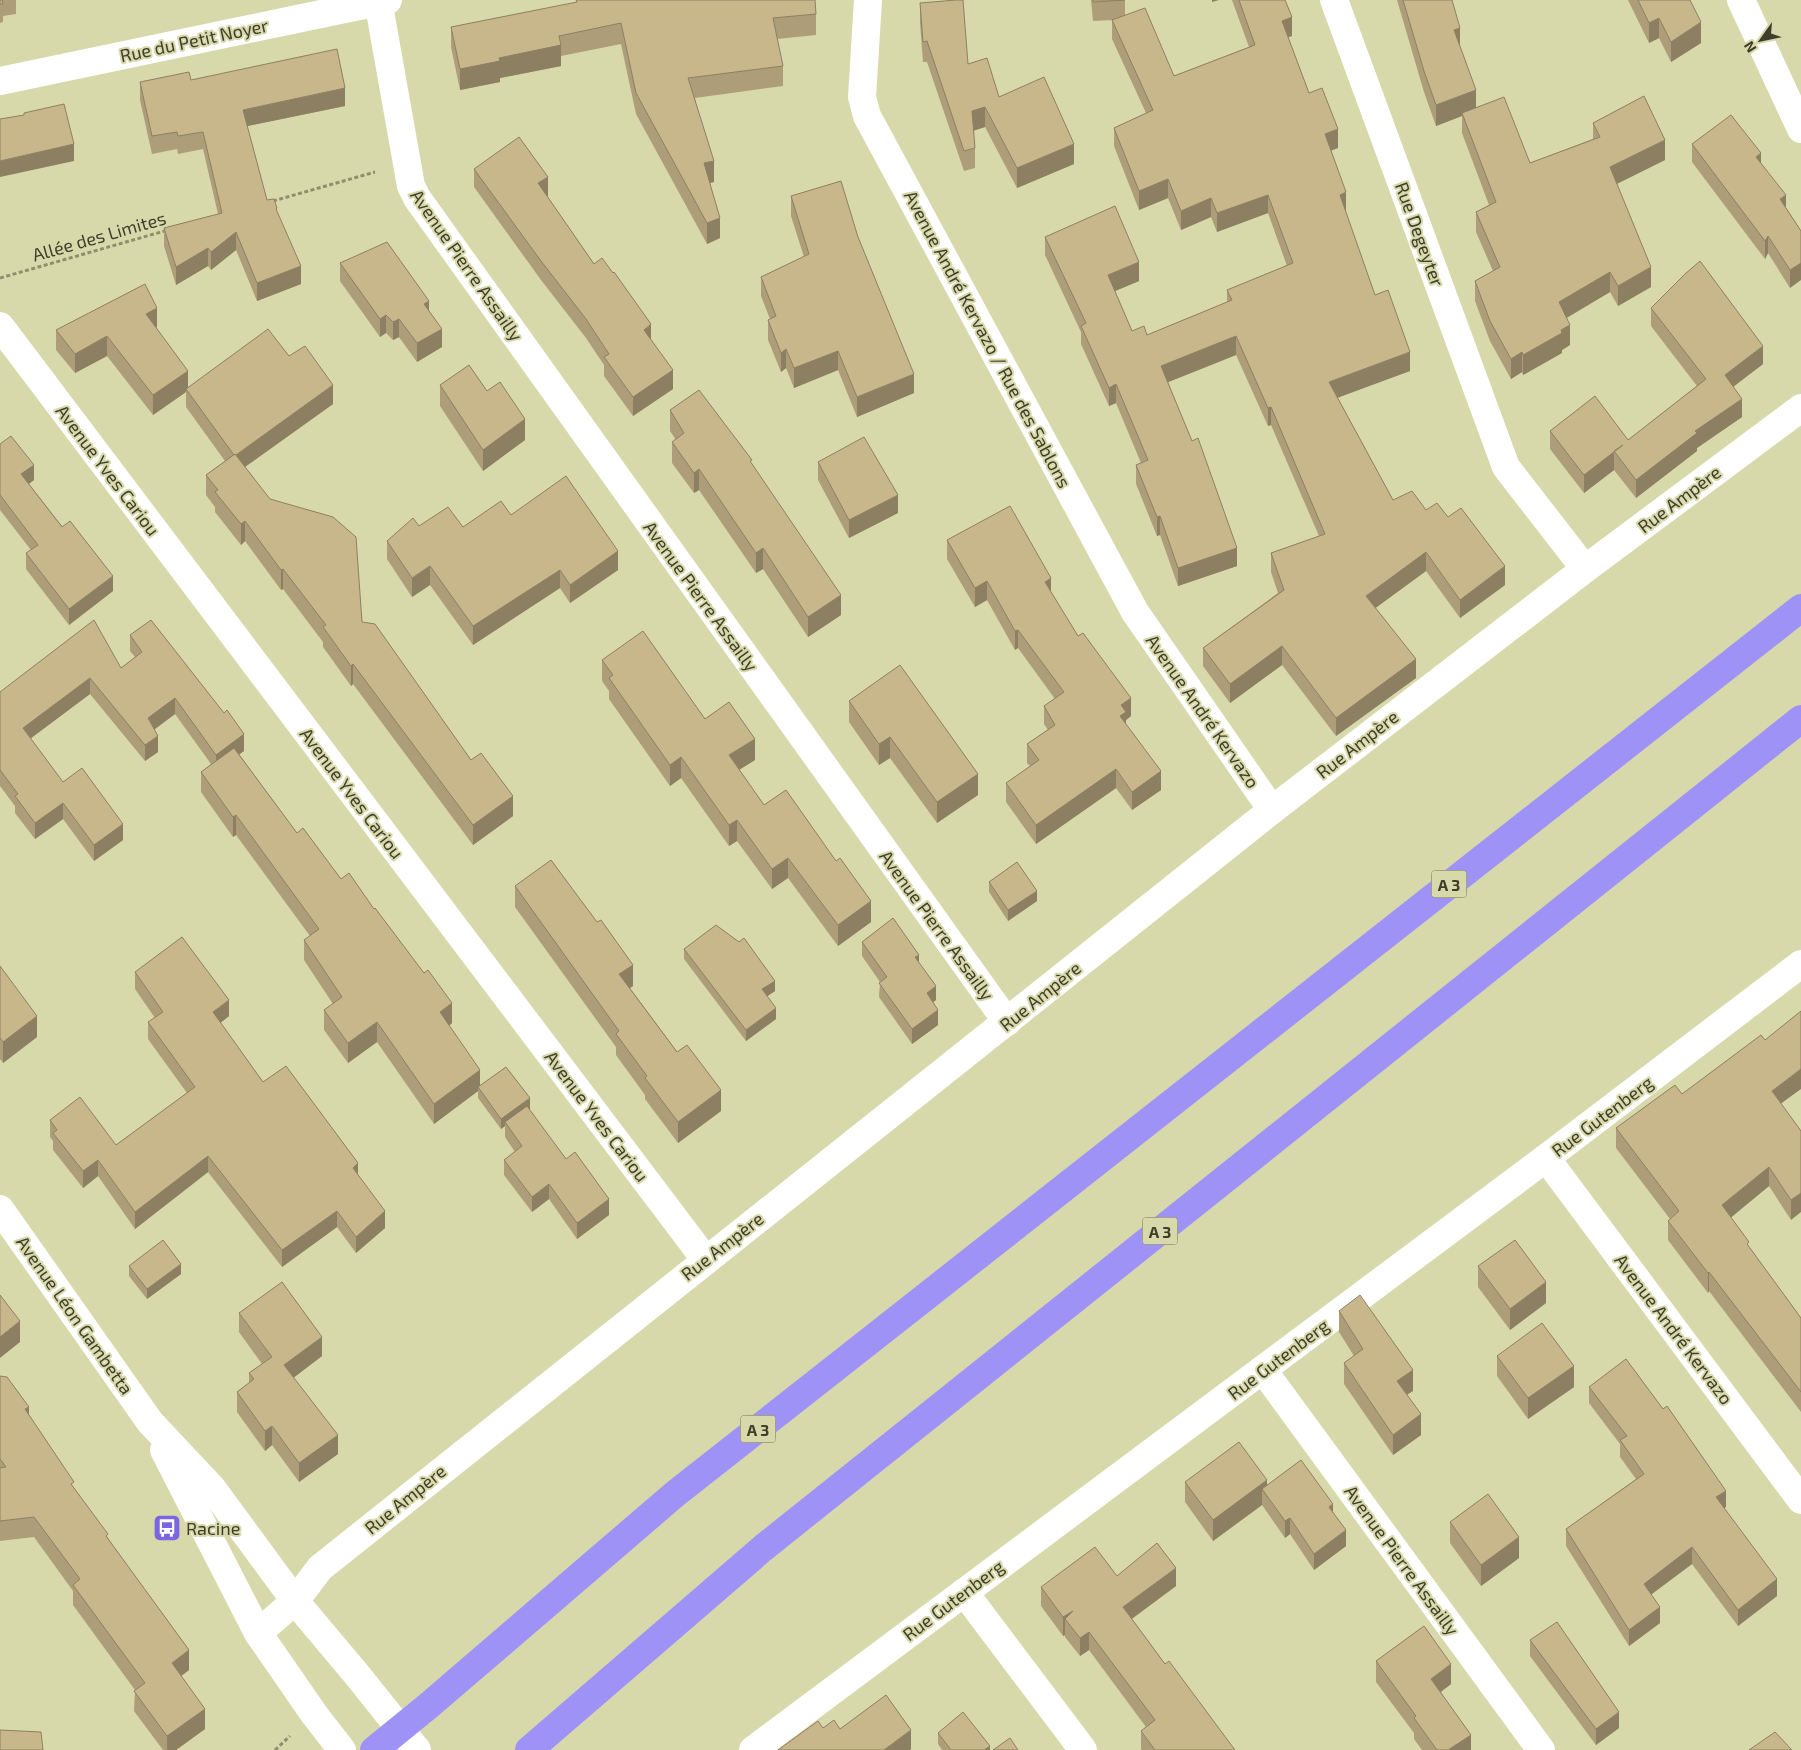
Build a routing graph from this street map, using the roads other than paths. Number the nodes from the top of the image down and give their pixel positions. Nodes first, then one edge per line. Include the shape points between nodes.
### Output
1 (868, 0) edge
2 (1334, 0) edge
3 (1741, 0) edge
4 (381, 1) edge
5 (0, 81) edge
6 (1801, 129) edge
7 (0, 326) edge
8 (1801, 408) edge
9 (1585, 569) junction
10 (1801, 608) edge
11 (1135, 612) joint
12 (1801, 719) edge
13 (1272, 810) junction
14 (1801, 964) edge
15 (1007, 1022) junction
16 (1546, 1158) junction
17 (0, 1209) edge
18 (705, 1259) junction
19 (1263, 1370) junction
20 (150, 1422) junction
21 (1801, 1500) edge
22 (964, 1592) junction
23 (295, 1601) junction
24 (258, 1633) junction
25 (342, 1750) edge
26 (374, 1750) edge
27 (417, 1750) edge
28 (529, 1750) edge
29 (753, 1750) edge
30 (1082, 1750) edge
31 (1541, 1750) edge

1 - 11 street, Avenue André Kervazo / Rue des Sablons via 862,98 868,116
2 - 9 street, Rue Degeyter via 1506,467
3 - 6 street
4 - 5 street, Rue du Petit Noyer
4 - 15 street, Avenue Pierre Assailly via 412,186 417,198
7 - 18 street, Avenue Yves Cariou
8 - 9 street, Rue Ampère
9 - 13 street, Rue Ampère
10 - 26 highway, A 3 via 676,1494
11 - 13 street, Avenue André Kervazo
12 - 28 highway, A 3 via 763,1548
13 - 15 street, Rue Ampère
14 - 16 street, Rue Gutenberg
15 - 18 street, Rue Ampère
16 - 19 street, Rue Gutenberg
16 - 21 street, Avenue André Kervazo
17 - 20 street, Avenue Léon Gambetta
18 - 23 street, Rue Ampère via 320,1568
19 - 22 street, Rue Gutenberg
19 - 31 street, Avenue Pierre Assailly
20 - 23 street, Avenue Léon Gambetta via 212,1488
20 - 24 street, Avenue Léon Gambetta
22 - 29 street, Rue Gutenberg
22 - 30 street
23 - 24 street
23 - 27 street, Avenue Léon Gambetta
24 - 25 street, Avenue Léon Gambetta

